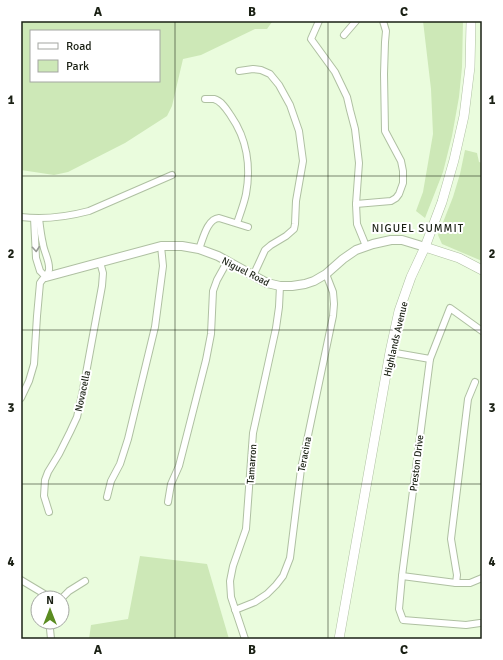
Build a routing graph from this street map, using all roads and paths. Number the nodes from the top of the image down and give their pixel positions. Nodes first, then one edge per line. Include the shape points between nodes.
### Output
1 (319, 21) edge
2 (356, 21) edge
3 (383, 21) edge
4 (471, 21) edge
5 (344, 35) dead end
6 (239, 71) dead end
7 (205, 99) dead end
8 (172, 175) dead end
9 (356, 204) junction
10 (21, 217) edge
11 (37, 218) junction
12 (237, 223) junction
13 (248, 227) dead end
14 (161, 246) junction
15 (366, 246) junction
16 (425, 247) junction
17 (200, 249) junction
18 (100, 262) junction
19 (227, 262) junction
20 (482, 270) edge
21 (326, 274) junction
22 (253, 276) junction
23 (46, 277) junction
24 (280, 286) junction
25 (482, 331) edge
26 (390, 352) junction
27 (430, 359) junction
28 (475, 382) dead end
29 (21, 398) edge
30 (107, 497) dead end
31 (168, 502) dead end
32 (49, 512) dead end
33 (402, 576) junction
34 (482, 578) edge
35 (21, 580) edge
36 (85, 581) dead end
37 (456, 583) junction
38 (38, 590) edge
39 (70, 590) edge
40 (235, 610) junction
41 (480, 623) dead end
42 (245, 639) edge
43 (339, 639) edge

1 - 9 street via 311,38 335,72 347,97 355,129 359,163
2 - 5 street
3 - 9 street via 386,32 385,131 401,161 403,183 399,194 391,201
4 - 16 main road, Highlands Avenue via 470,66 464,116 442,202
6 - 22 street via 261,70 270,74 279,85 290,105 299,131 302,161 294,229 265,250
7 - 12 street via 215,99 224,106 239,128 243,139 248,163 248,180
8 - 11 street via 89,211 61,218
9 - 15 street via 357,224
10 - 11 street
11 - 23 street via 49,269
11 -> 23 street via 36,258 40,271
12 - 13 street
12 - 17 street via 215,219 211,222
14 - 17 street, Niguel Road
14 - 18 street, Niguel Road
14 - 30 street via 163,266 155,327 128,439
15 - 16 street, Niguel Road via 382,241 402,240
15 - 21 street, Niguel Road via 343,259
16 - 20 main road, Niguel Road via 459,258
16 - 26 main road, Highlands Avenue via 399,311
17 - 19 street, Niguel Road
18 - 23 street, Niguel Road
18 - 32 street, Novacella via 103,273 102,286 77,417 45,480 44,496
19 - 22 street, Niguel Road
19 - 31 street via 213,291 211,334 206,360 180,466 171,484
21 - 24 street, Niguel Road via 305,284
21 - 40 street, Teracina via 333,292 333,316 301,469 290,558 276,586 255,602
22 - 24 street, Niguel Road
23 - 29 street via 42,279 40,287 33,369
24 - 40 street, Tamarron via 280,307 253,432 246,529 230,581
25 - 27 street, Preston Drive via 450,308
26 - 27 street
26 - 43 main road, Highlands Avenue
27 - 33 street, Preston Drive
28 - 37 street via 468,399 451,539
33 - 37 street
33 - 41 street, Preston Drive via 398,609 403,620 466,625
34 - 37 street via 470,583
35 - 38 street
36 - 39 street
40 - 42 street, Tamarron

